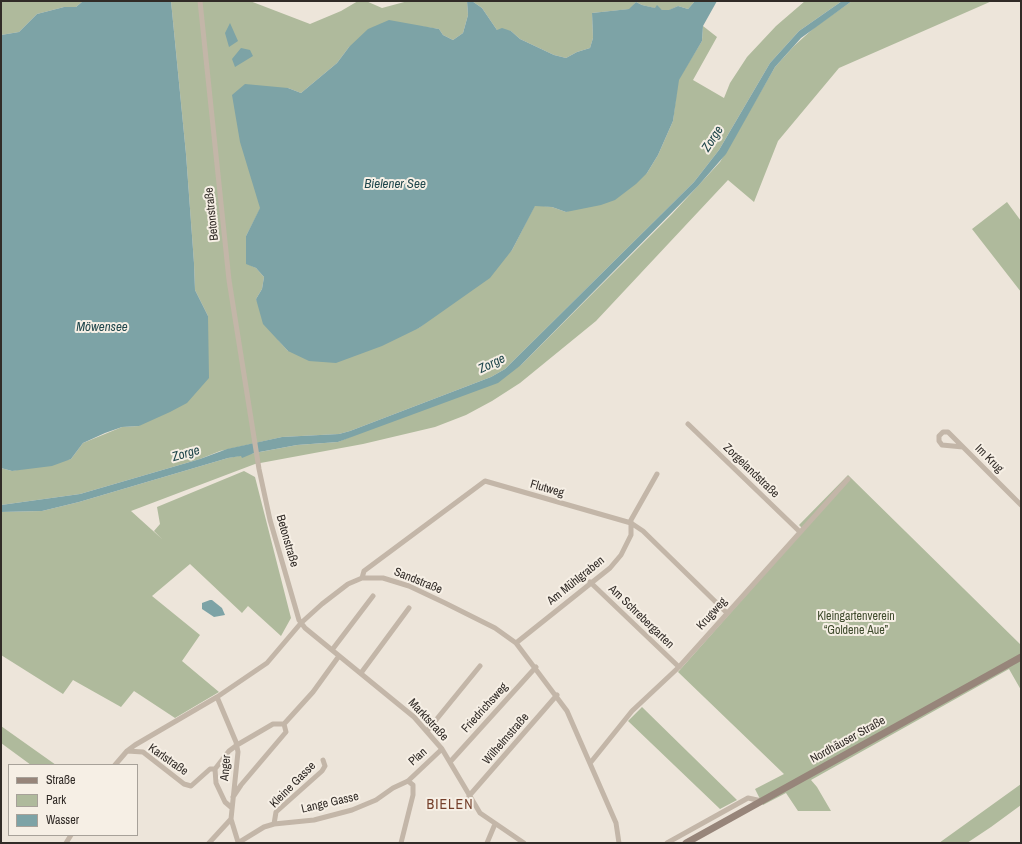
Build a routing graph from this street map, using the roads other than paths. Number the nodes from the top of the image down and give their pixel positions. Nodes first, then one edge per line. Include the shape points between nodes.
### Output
1 (200, 1) edge
2 (688, 424) dead end
3 (963, 447) junction
4 (657, 474) dead end
5 (848, 480) dead end
6 (1020, 501) edge
7 (631, 523) junction
8 (800, 532) junction
9 (362, 578) junction
10 (590, 582) junction
11 (373, 596) dead end
12 (409, 608) dead end
13 (727, 613) junction
14 (301, 623) junction
15 (516, 643) junction
16 (332, 650) junction
17 (339, 656) junction
18 (1021, 657) edge
19 (480, 666) dead end
20 (536, 667) junction
21 (679, 667) junction
22 (361, 673) junction
23 (557, 696) junction
24 (217, 697) junction
25 (284, 724) junction
26 (427, 731) junction
27 (236, 746) junction
28 (442, 749) junction
29 (127, 750) junction
30 (323, 760) dead end
31 (450, 762) junction
32 (591, 762) junction
33 (116, 764) edge
34 (215, 769) junction
35 (408, 781) junction
36 (469, 796) junction
37 (233, 797) junction
38 (762, 801) junction
39 (232, 808) junction
40 (231, 819) junction
41 (274, 824) junction
42 (495, 824) junction
43 (238, 842) edge
44 (209, 843) edge
45 (401, 843) edge
46 (487, 843) edge
47 (524, 843) edge
48 (619, 843) edge
49 (667, 843) edge
50 (686, 843) edge

1 - 14 street, Betonstraße via 229,280 258,462 270,520
2 - 8 street, Zorgelandstraße
3 - 3 street, Im Krug via 948,432 943,432 939,436 942,445
3 - 6 street, Im Krug
4 - 7 street, Am Mühlgraben
5 - 8 street, Krugweg
7 - 9 street, Flutweg via 485,481 364,571
7 - 10 street, Am Mühlgraben via 632,535 621,555 610,568
7 - 13 street, Flutweg via 643,531
8 - 13 street, Krugweg
9 - 14 street, Sandstraße via 333,595
9 - 15 street, Sandstraße via 383,578 409,586 496,628
10 - 15 street, Am Mühlgraben
10 - 21 street, Am Schrebergarten
11 - 16 street
12 - 22 street
13 - 21 street, Krugweg
14 - 16 street, Marktstraße
14 - 24 street, Sandstraße via 267,663
15 - 20 street, Sandstraße
16 - 17 street, Marktstraße
17 - 22 street, Marktstraße
17 - 25 street, Anger via 313,692
18 - 38 main road, Nordhäuser Straße
19 - 26 street
20 - 23 street, Sandstraße
20 - 31 street, Friedrichsweg
21 - 32 street, Krugweg via 632,711
22 - 26 street, Marktstraße
23 - 32 street, Sandstraße via 567,711
23 - 36 street, Wilhelmstraße
24 - 27 street
24 - 29 street, Sandstraße
25 - 27 street, Anger via 273,724
25 - 37 street, Anger via 286,732
26 - 28 street, Marktstraße
27 - 34 street
27 - 37 street, Anger via 238,759
28 - 31 street, Marktstraße
28 - 35 street, Plan
29 - 33 street, Sandstraße
29 - 34 street, Karlstraße via 143,752 190,786 210,769
30 - 41 street, Kleine Gasse via 325,766 322,771 276,812
31 - 36 street, Marktstraße
32 - 48 street, Sandstraße via 616,823
34 - 39 street via 216,783 225,802
35 - 41 street, Lange Gasse via 376,800 352,810 314,820
35 - 45 street via 413,785 413,795
36 - 42 street, Marktstraße via 480,813
37 - 39 street, Anger
38 - 49 street via 748,798
38 - 50 main road, Nordhäuser Straße
39 - 40 street, Anger
40 - 43 street
40 - 44 street
41 - 43 street, Lange Gasse
42 - 46 street
42 - 47 street, Marktstraße

